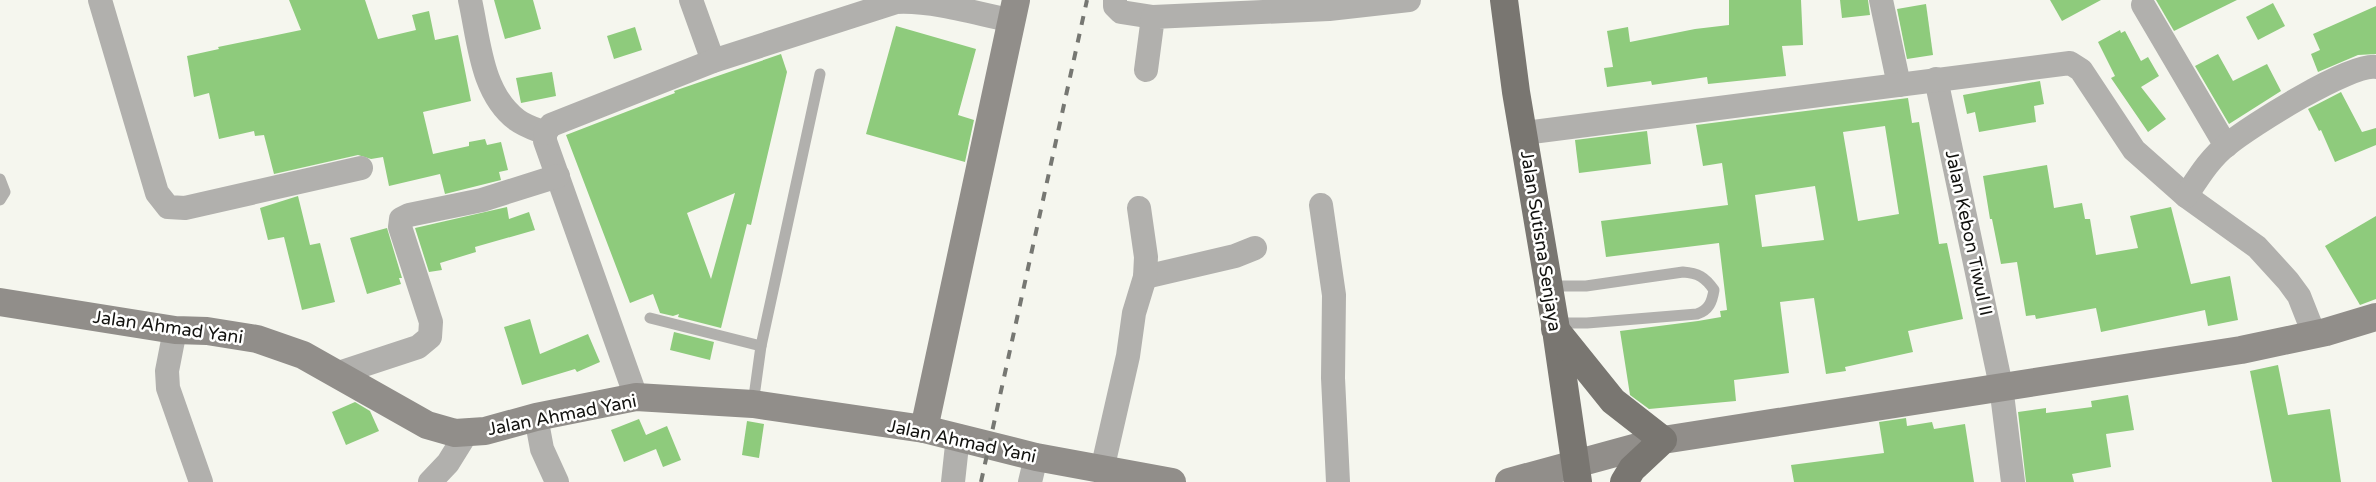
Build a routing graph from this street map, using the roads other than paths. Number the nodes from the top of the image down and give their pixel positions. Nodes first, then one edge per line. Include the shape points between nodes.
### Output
1 (100, 0) edge
2 (470, 0) edge
3 (691, 0) edge
4 (1115, 0) edge
5 (1409, 0) edge
6 (1504, 0) edge
7 (1880, 0) edge
8 (2143, 5) dead end
9 (1014, 10) edge
10 (1153, 17) junction
11 (714, 61) junction
12 (2376, 67) edge
13 (1146, 70) dead end
14 (820, 74) dead end
15 (1936, 79) junction
16 (1899, 85) junction
17 (545, 132) junction
18 (1524, 133) junction
19 (2218, 154) junction
20 (361, 168) dead end
21 (558, 176) junction
22 (0, 179) edge
23 (2190, 191) junction
24 (0, 200) edge
25 (1321, 205) dead end
26 (1139, 208) dead end
27 (1255, 248) dead end
28 (1145, 277) junction
29 (1548, 286) junction
30 (0, 302) edge
31 (650, 318) dead end
32 (2369, 319) edge
33 (1555, 326) junction
34 (175, 330) junction
35 (2320, 333) junction
36 (761, 346) junction
37 (336, 374) junction
38 (2001, 386) junction
39 (636, 397) junction
40 (753, 404) junction
41 (536, 417) junction
42 (924, 429) junction
43 (466, 434) junction
44 (958, 436) junction
45 (1663, 440) junction
46 (1025, 461) edge
47 (1102, 470) junction
48 (1576, 472) edge
49 (201, 482) edge
50 (430, 482) edge
51 (557, 482) edge
52 (953, 482) edge
53 (1172, 482) edge
54 (1338, 482) edge
55 (1509, 482) edge
56 (1624, 482) edge
57 (2013, 482) edge

1 - 20 street via 157,193 168,207 186,208
2 - 17 street via 486,76 497,98 516,119
3 - 11 street
4 - 10 street via 1115,6 1121,12
5 - 10 street via 1329,9
6 - 18 main road, Jalan Sutisna Senjaya
7 - 16 street
8 - 19 street
9 - 11 street via 909,0 896,2
9 - 42 street
10 - 13 street
11 - 17 street via 551,125
12 - 19 street via 2353,72 2321,87 2250,128
14 - 36 lane
15 - 16 street
15 - 23 street via 2062,62 2074,64 2089,81 2134,150
15 - 38 street, Jalan Kebon Tiwul II
16 - 18 street
17 - 21 street via 545,142
18 - 29 main road, Jalan Sutisna Senjaya
19 - 23 street
21 - 37 street via 482,200 401,219 400,227 431,322 430,337 418,347
21 - 39 street
22 - 24 lane via 5,192
23 - 35 street via 2257,247 2299,296
25 - 54 street via 1334,295 1333,378
26 - 28 street via 1146,257
27 - 28 street via 1235,256
28 - 47 street via 1134,312 1128,356
29 - 33 main road, Jalan Sutisna Senjaya
29 - 33 lane via 1586,286 1683,272 1697,273 1714,290 1712,302 1697,314
30 - 34 street, Jalan Ahmad Yani
31 - 36 lane
32 - 35 street
33 - 45 main road via 1612,401
33 - 48 main road, Jalan Sutisna Senjaya
34 - 37 street, Jalan Ahmad Yani via 258,339 302,355
34 - 49 street via 167,370 168,388
35 - 38 street via 2241,350
36 - 40 lane
37 - 43 street, Jalan Ahmad Yani via 427,425
38 - 45 street
38 - 57 street, Jalan Kebon Tiwul II
39 - 40 street, Jalan Ahmad Yani
39 - 41 street, Jalan Ahmad Yani
40 - 42 street, Jalan Ahmad Yani
41 - 43 street, Jalan Ahmad Yani
41 - 51 street via 542,448
42 - 44 street, Jalan Ahmad Yani
43 - 50 street via 448,463
44 - 46 street, Jalan Ahmad Yani
44 - 52 street
45 - 48 street
45 - 56 main road via 1632,469
46 - 47 street, Jalan Ahmad Yani
47 - 53 street, Jalan Ahmad Yani
48 - 55 street

